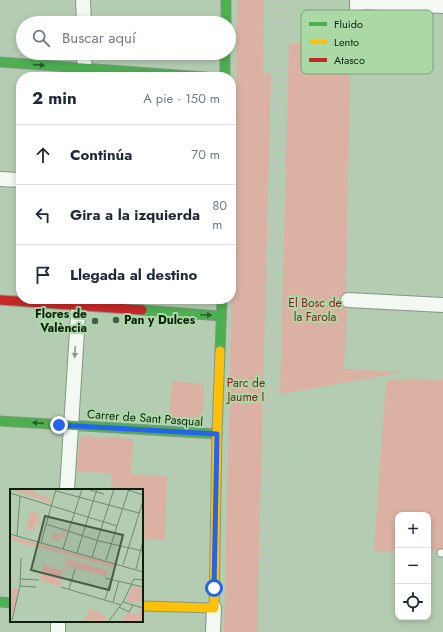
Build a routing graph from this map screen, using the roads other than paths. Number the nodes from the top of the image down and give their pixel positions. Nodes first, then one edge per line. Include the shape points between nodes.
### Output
1 (83, 0) edge
2 (226, 0) edge
3 (357, 1) edge
4 (443, 6) edge
5 (84, 16) edge
6 (226, 16) edge
7 (84, 60) edge
8 (225, 60) edge
9 (0, 62) edge
10 (85, 72) edge
11 (225, 72) edge
12 (0, 179) edge
13 (16, 180) edge
14 (0, 300) edge
15 (16, 300) edge
16 (348, 300) dead end
17 (78, 304) edge
18 (98, 304) edge
19 (222, 304) edge
20 (443, 305) edge
21 (221, 316) junction
22 (0, 421) edge
23 (71, 425) junction
24 (217, 434) junction
25 (67, 489) edge
26 (143, 606) edge
27 (214, 608) junction
28 (213, 632) edge

1 - 5 street
2 - 6 street
3 - 4 street
7 - 10 street
8 - 11 street
9 -> 10 street
12 - 13 street
14 - 15 street
16 - 20 street
17 -> 23 street
18 -> 21 street
19 - 21 street
21 - 24 street
23 -> 22 street, Carrer de Sant Pasqual
23 - 24 street, Carrer de Sant Pasqual
23 - 25 street
24 - 27 street
26 - 27 street
27 - 28 street

